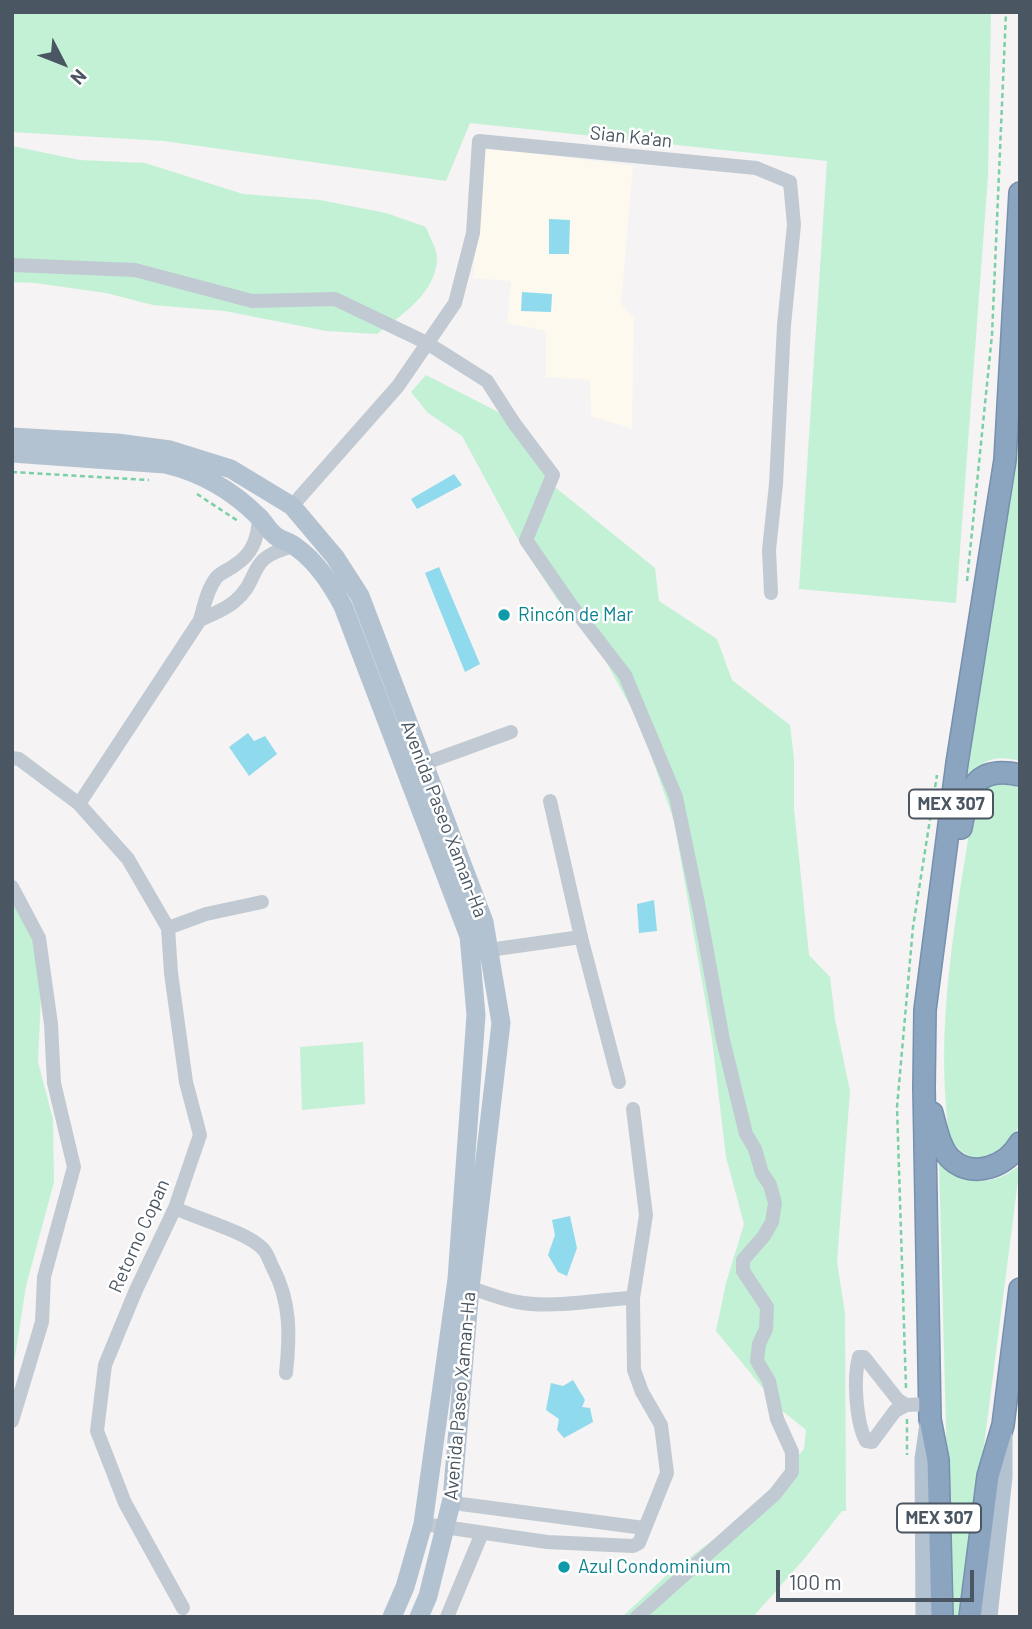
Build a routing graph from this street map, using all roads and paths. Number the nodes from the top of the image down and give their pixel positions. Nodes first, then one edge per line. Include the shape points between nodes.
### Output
1 (1020, 192) edge
2 (12, 265) edge
3 (427, 344) junction
4 (12, 437) edge
5 (12, 453) edge
6 (12, 472) edge
7 (226, 477) junction
8 (154, 481) dead end
9 (191, 490) dead end
10 (292, 506) junction
11 (259, 526) junction
12 (295, 546) junction
13 (327, 563) junction
14 (771, 593) dead end
15 (200, 620) junction
16 (511, 732) dead end
17 (12, 758) edge
18 (423, 764) junction
19 (1020, 775) edge
20 (550, 801) dead end
21 (79, 804) junction
22 (460, 886) junction
23 (12, 887) edge
24 (261, 902) dead end
25 (167, 928) junction
26 (934, 929) junction
27 (581, 937) junction
28 (489, 950) junction
29 (500, 1031) junction
30 (475, 1032) junction
31 (619, 1082) dead end
32 (924, 1088) junction
33 (633, 1108) dead end
34 (1020, 1143) edge
35 (176, 1208) junction
36 (470, 1288) junction
37 (633, 1298) junction
38 (1019, 1300) edge
39 (286, 1373) dead end
40 (906, 1405) junction
41 (930, 1412) junction
42 (12, 1421) edge
43 (1011, 1425) edge
44 (452, 1499) junction
45 (423, 1524) junction
46 (445, 1527) junction
47 (644, 1528) junction
48 (482, 1532) junction
49 (183, 1608) dead end
50 (392, 1617) edge
51 (419, 1617) edge
52 (447, 1617) edge
53 (637, 1617) edge
54 (925, 1617) edge
55 (943, 1617) edge
56 (970, 1617) edge
57 (988, 1617) edge

1 - 26 highway, MEX 307 via 1005,460
2 - 3 street via 135,270 252,301 335,299
3 - 10 street, Sian Ka'an via 398,386
3 - 14 street, Sian Ka'an via 455,303 473,233 479,141 756,168 790,182 794,225 769,550
3 - 53 street via 487,381 553,475 526,540 625,676 676,797 723,1040 746,1134 775,1203 772,1222 743,1260 743,1271 767,1307 757,1361 769,1381 777,1419 792,1452 792,1472 775,1494
4 - 7 main road, Avenida Paseo Xaman-Ha via 170,450 186,453
5 - 7 main road, Avenida Paseo Xaman-Ha via 165,464
6 - 8 path
7 - 10 main road, Avenida Paseo Xaman-Ha
7 - 11 main road, Avenida Paseo Xaman-Ha
9 - 11 path
10 - 13 main road, Avenida Paseo Xaman-Ha
11 - 12 main road, Avenida Paseo Xaman-Ha
11 - 15 street via 244,558 217,577
12 - 13 main road, Avenida Paseo Xaman-Ha
12 - 15 street via 265,556 233,603
13 - 18 main road, Avenida Paseo Xaman-Ha via 360,596
13 - 22 main road, Avenida Paseo Xaman-Ha via 333,588
15 - 21 street
16 - 18 street
17 - 21 street, Retorno Copan
18 - 22 main road, Avenida Paseo Xaman-Ha
19 - 26 highway via 987,773 974,785 965,804 947,905
20 - 27 street
21 - 25 street, Retorno Copan via 128,859
22 - 28 main road, Avenida Paseo Xaman-Ha via 484,922
22 - 30 main road, Avenida Paseo Xaman-Ha via 469,936
23 - 42 street via 39,938 54,1083 74,1167 44,1277 42,1322
24 - 25 street
25 - 35 street, Retorno Copan via 186,1082 200,1135
26 - 32 highway, MEX 307 via 925,1010
27 - 28 street
27 - 31 street
28 - 29 main road, Avenida Paseo Xaman-Ha
29 - 30 main road
29 - 36 main road, Avenida Paseo Xaman-Ha
30 - 45 main road, Avenida Paseo Xaman-Ha via 457,1279
32 - 34 highway via 939,1138 952,1160 974,1170 999,1165
32 - 41 highway, MEX 307
33 - 37 street via 646,1216
35 - 39 street via 234,1231 263,1250 283,1286 291,1332
35 - 49 street, Retorno Copan via 105,1366 97,1431 125,1503
36 - 37 street via 518,1302
36 - 44 main road, Avenida Paseo Xaman-Ha
37 - 47 street via 634,1370 661,1425 667,1473
38 - 43 highway, MEX 307
40 - 40 street via 864,1357 859,1357 857,1404 866,1441 872,1442 895,1411
40 - 41 street
41 - 54 main road via 924,1459
41 - 55 highway, MEX 307 via 937,1460
43 - 56 highway, MEX 307 via 988,1475
43 - 57 main road
44 - 46 main road, Avenida Paseo Xaman-Ha
44 - 47 street via 461,1504
45 - 46 street
45 - 50 main road, Avenida Paseo Xaman-Ha
46 - 48 street
46 - 51 main road, Avenida Paseo Xaman-Ha
47 - 48 street via 639,1543 633,1546 547,1542
48 - 52 street

